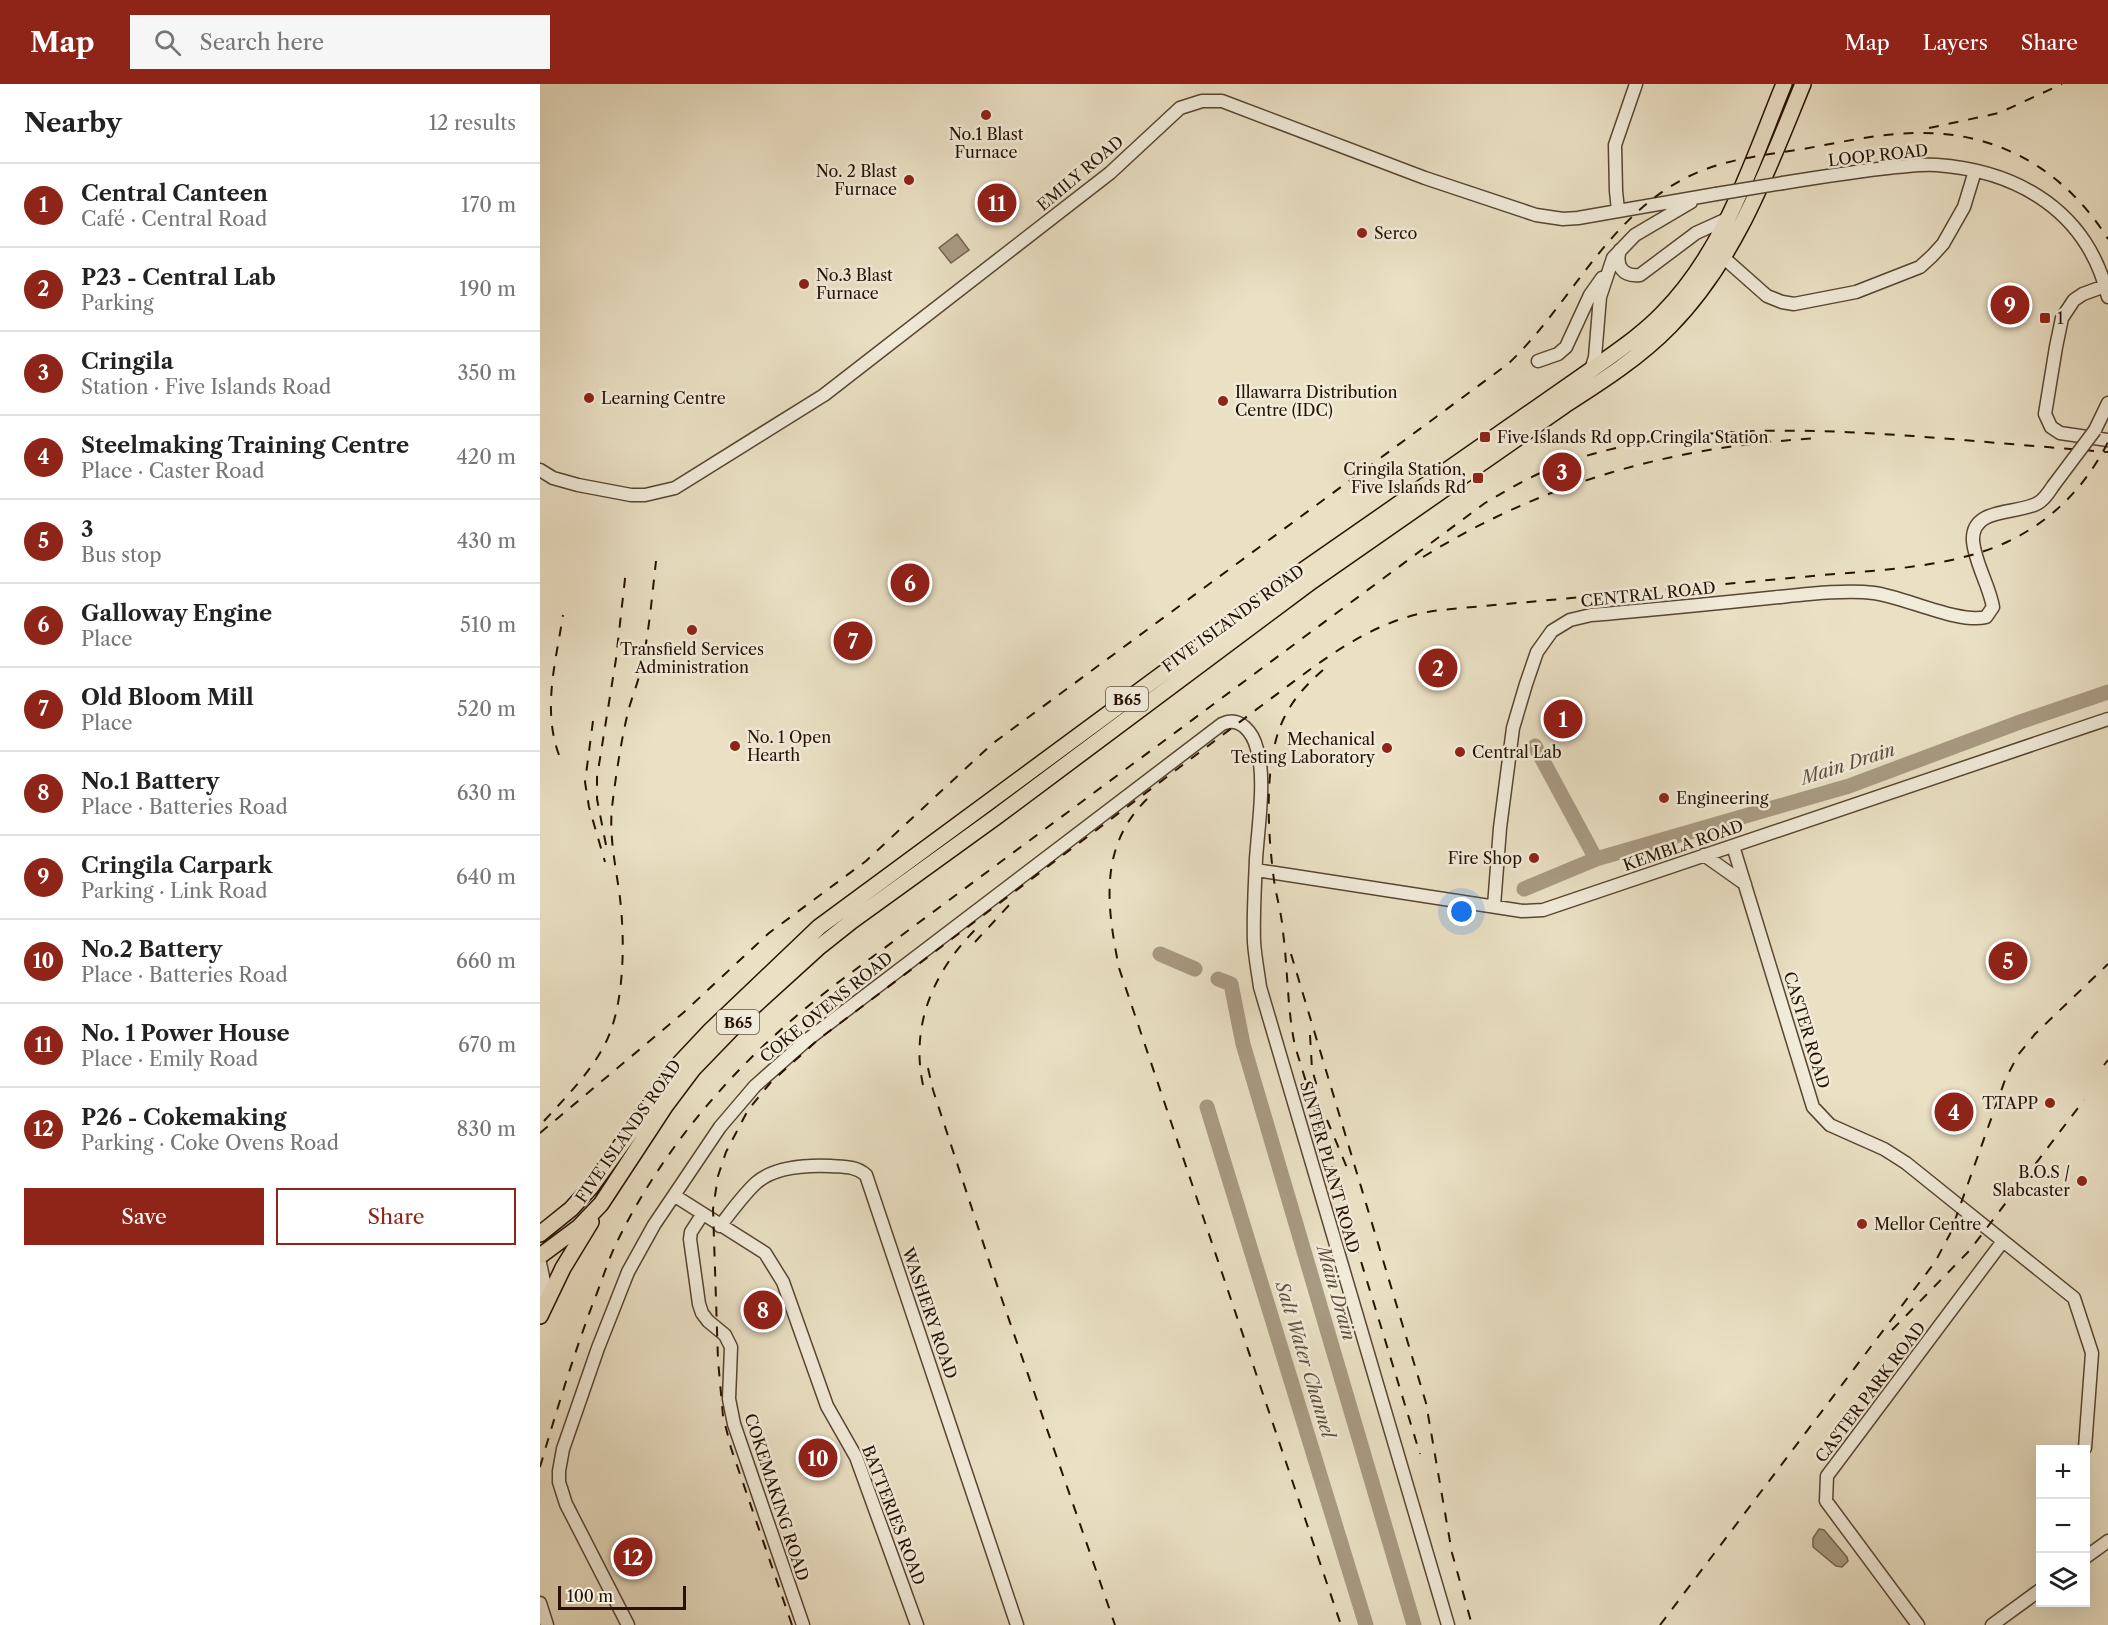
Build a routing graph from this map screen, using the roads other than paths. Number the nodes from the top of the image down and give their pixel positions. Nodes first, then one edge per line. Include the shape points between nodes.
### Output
1 (1636, 84) edge
2 (1784, 84) edge
3 (1803, 84) edge
4 (1975, 171) junction
5 (1699, 197) junction
6 (1658, 203) junction
7 (1624, 209) junction
8 (1729, 218) junction
9 (1637, 234) junction
10 (1616, 254) junction
11 (1724, 258) junction
12 (1605, 285) junction
13 (2107, 291) edge
14 (1583, 311) junction
15 (1538, 361) dead end
16 (1592, 370) junction
17 (2108, 403) edge
18 (2108, 440) edge
19 (540, 470) edge
20 (2108, 719) edge
21 (1231, 721) joint
22 (1733, 846) junction
23 (1704, 855) junction
24 (1256, 870) junction
25 (1745, 884) junction
26 (1494, 906) junction
27 (675, 1196) junction
28 (606, 1197) junction
29 (702, 1215) junction
30 (720, 1226) junction
31 (540, 1234) edge
32 (2003, 1241) junction
33 (540, 1256) edge
34 (540, 1263) edge
35 (540, 1316) edge
36 (2085, 1445) edge
37 (2108, 1541) edge
38 (2090, 1554) edge
39 (2036, 1594) edge
40 (540, 1603) edge
41 (2010, 1620) edge
42 (547, 1625) edge
43 (628, 1625) edge
44 (802, 1625) edge
45 (917, 1625) edge
46 (1017, 1625) edge
47 (1448, 1625) edge
48 (1918, 1625) edge
49 (1992, 1625) edge

1 - 7 street via 1615,145 1616,191
2 - 8 main road, FIVE ISLANDS ROAD / B65
3 - 11 main road, FIVE ISLANDS ROAD / B65 via 1743,225
4 - 5 street, LOOP ROAD, bridge via 1935,165 1872,170
4 - 11 street via 1964,207 1932,256 1920,267 1856,292 1794,304 1782,302 1767,296
4 - 13 street, LOOP ROAD via 2029,189 2064,215 2088,247
5 - 6 street, LOOP ROAD
5 - 9 street, LOOP ROAD
6 - 7 street, EMILY ROAD
6 - 9 street
7 - 9 street via 1638,211 1642,216
7 - 19 street, EMILY ROAD via 1570,219 1536,215 1222,102 1202,101 1180,108 1110,173 825,395 675,488 631,495 578,485
8 - 10 street via 1696,233 1640,275 1621,270
8 - 16 main road, FIVE ISLANDS ROAD / B65 via 1693,278 1663,314
9 - 10 street, LOOP ROAD
10 - 12 street
10 - 14 street
11 - 28 main road, FIVE ISLANDS ROAD / B65 via 1670,326 1605,380 1312,581 818,948 693,1069
12 - 14 street
12 - 16 street via 1600,297
13 - 18 street via 2083,294 2062,318 2045,414 2051,427 2065,435
14 - 15 street via 1564,350
16 - 31 main road, FIVE ISLANDS ROAD / B65 via 1298,574 819,927 680,1063 591,1187 563,1217
17 - 26 street, CENTRAL ROAD, bridge via 2095,430 2046,496 2036,504 1978,522 1974,543 1992,603 1992,611 1986,617 1974,618 1867,592 1591,615 1560,625 1538,652 1513,729
20 - 22 street, KEMBLA ROAD
21 - 24 street, SINTER PLANT ROAD via 1249,732 1259,756
21 - 27 street, COKE OVENS ROAD via 1222,724 807,1040 756,1086 720,1127
22 - 23 street, KEMBLA ROAD
22 - 25 street, CASTER ROAD
23 - 25 street
23 - 26 street, KEMBLA ROAD via 1543,910
24 - 26 street, KEMBLA ROAD
24 - 47 street, SINTER PLANT ROAD via 1254,943 1260,987
25 - 32 street, CASTER ROAD via 1813,1107 1830,1125 1906,1163
27 - 29 street, BATTERIES ROAD
27 - 43 street, COKE OVENS ROAD via 628,1272 577,1402 559,1471 561,1493
28 - 33 main road, FIVE ISLANDS ROAD / B65 via 586,1220
28 - 35 main road via 563,1268
29 - 30 street, BATTERIES ROAD
29 - 44 street, COKEMAKING ROAD via 690,1239 699,1304 732,1347 729,1399 734,1424
30 - 45 street, BATTERIES ROAD via 765,1253 783,1282 827,1406 856,1457
30 - 46 street, WASHERY ROAD via 757,1182 784,1169 807,1165 850,1167 866,1175
32 - 36 street, CASTER ROAD via 2074,1298 2092,1353
32 - 48 street, CASTER PARK ROAD via 1827,1476 1826,1501
34 - 35 street via 544,1286
37 - 38 street
39 - 41 street
40 - 42 street
41 - 49 street

